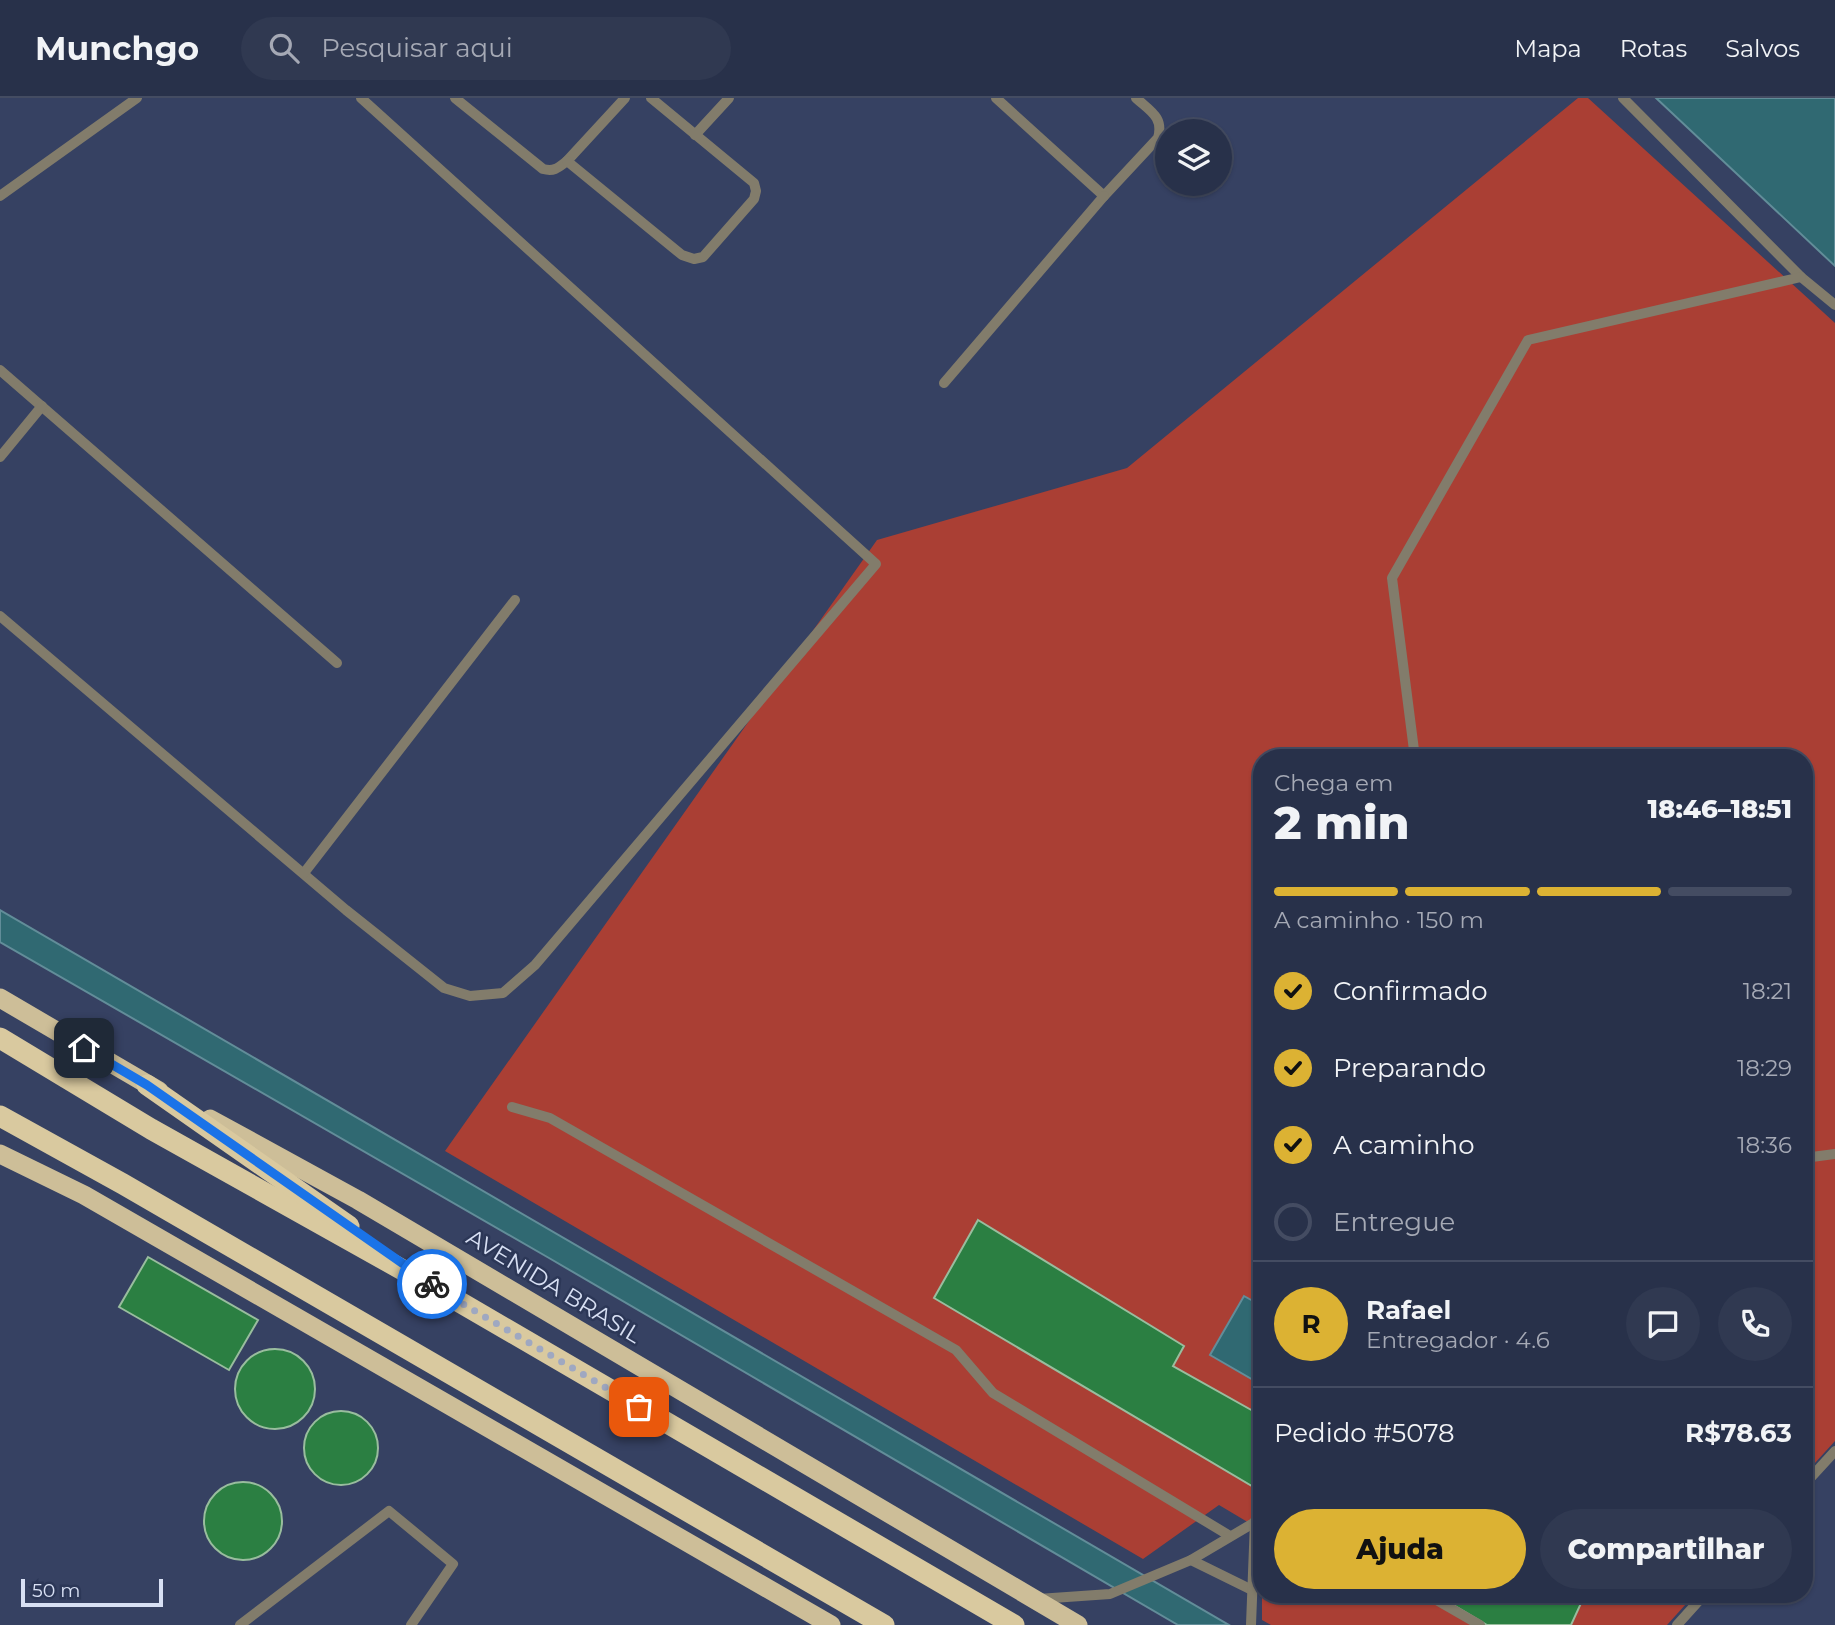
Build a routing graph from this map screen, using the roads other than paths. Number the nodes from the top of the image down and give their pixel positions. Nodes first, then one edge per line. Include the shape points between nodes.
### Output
1 (137, 98) edge
2 (361, 98) edge
3 (455, 98) edge
4 (625, 98) edge
5 (651, 98) edge
6 (729, 98) edge
7 (996, 98) edge
8 (1136, 98) edge
9 (1623, 98) edge
10 (695, 135) junction
11 (567, 161) junction
12 (0, 196) edge
13 (1104, 196) junction
14 (1801, 277) junction
15 (1835, 305) edge
16 (0, 369) edge
17 (944, 383) dead end
18 (41, 406) junction
19 (0, 457) edge
20 (515, 600) dead end
21 (0, 616) edge
22 (337, 663) dead end
23 (1414, 749) edge
24 (304, 873) junction
25 (0, 998) edge
26 (0, 1038) edge
27 (147, 1085) junction
28 (512, 1107) dead end
29 (0, 1115) edge
30 (0, 1128) edge
31 (0, 1154) edge
32 (1835, 1154) edge
33 (1813, 1157) edge
34 (123, 1184) junction
35 (451, 1297) junction
36 (1835, 1451) edge
37 (1813, 1475) edge
38 (1253, 1523) edge
39 (1230, 1536) junction
40 (1191, 1560) junction
41 (1253, 1580) edge
42 (1252, 1590) junction
43 (1034, 1599) junction
44 (1442, 1603) edge
45 (1697, 1603) edge
46 (1251, 1621) edge
47 (240, 1625) edge
48 (411, 1625) edge
49 (831, 1625) edge
50 (884, 1625) edge
51 (1014, 1625) edge
52 (1078, 1625) edge
53 (1480, 1625) edge
54 (1677, 1625) edge

1 - 12 lane
2 - 24 lane via 876,564 535,965 503,993 470,996 444,988
3 - 11 lane via 543,169 556,170
4 - 11 lane
5 - 10 lane
6 - 10 lane
7 - 13 lane
8 - 13 lane via 1157,116 1158,138
9 - 14 lane
10 - 11 lane via 754,183 756,191 703,257 694,260
13 - 17 lane
14 - 15 lane
14 - 23 lane via 1528,340 1392,578
16 - 18 lane
18 - 19 lane
18 - 22 lane
20 - 24 lane
21 - 24 lane
25 - 27 highway, AVENIDA BRASIL
26 - 35 highway via 151,1129
27 - 35 highway
27 - 43 highway, AVENIDA BRASIL via 358,1200
28 - 39 lane via 550,1118 956,1350 993,1394
29 - 34 highway
30 - 34 highway via 52,1157
31 - 49 highway via 85,1195
32 - 33 lane
34 - 50 highway
35 - 51 highway
36 - 37 lane
38 - 39 lane
39 - 40 lane
40 - 42 lane
40 - 43 lane via 1110,1594
41 - 42 lane
42 - 46 lane
43 - 52 highway, AVENIDA BRASIL
44 - 53 lane
45 - 54 lane
47 - 48 lane via 388,1511 453,1564

